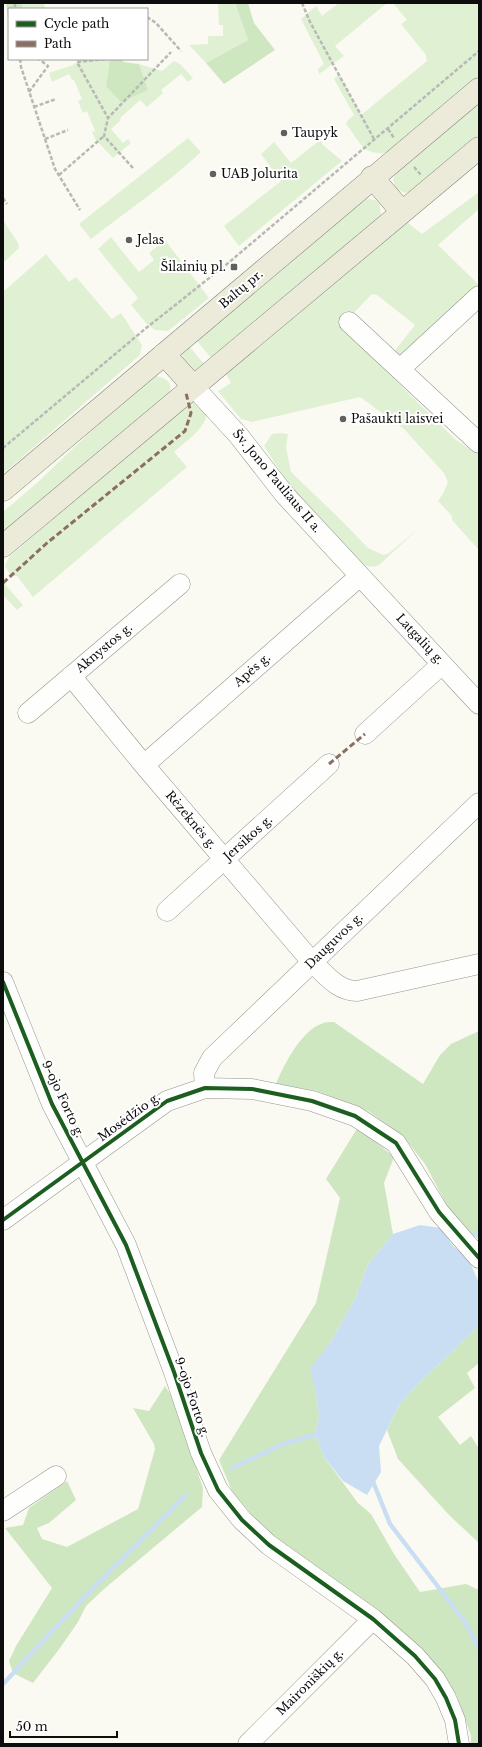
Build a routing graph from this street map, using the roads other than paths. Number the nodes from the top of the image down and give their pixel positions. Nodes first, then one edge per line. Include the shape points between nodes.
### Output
1 (479, 89) edge
2 (479, 148) edge
3 (372, 177) junction
4 (402, 212) junction
5 (479, 296) edge
6 (349, 322) dead end
7 (164, 354) junction
8 (400, 369) junction
9 (193, 386) junction
10 (479, 443) edge
11 (3, 490) edge
12 (3, 546) edge
13 (360, 576) junction
14 (180, 584) dead end
15 (442, 664) junction
16 (71, 676) junction
17 (479, 704) edge
18 (28, 713) dead end
19 (365, 734) dead end
20 (329, 764) dead end
21 (144, 765) junction
22 (479, 803) edge
23 (224, 859) junction
24 (167, 911) dead end
25 (312, 962) junction
26 (479, 964) edge
27 (3, 982) edge
28 (205, 1088) junction
29 (83, 1163) junction
30 (3, 1220) edge
31 (479, 1258) edge
32 (56, 1476) dead end
33 (3, 1511) edge
34 (373, 1619) junction
35 (248, 1744) edge
36 (460, 1744) edge

1 - 3 main road, Baltų pr.
2 - 4 main road
3 - 4 main road
3 - 7 main road, Baltų pr.
4 - 9 main road
5 - 8 street
6 - 8 street
7 - 9 main road
7 - 11 main road, Baltų pr.
8 - 10 street
9 - 12 main road
9 - 13 street, Šv. Jono Pauliaus II a. via 239,436 285,495
13 - 15 street, Latgalių g.
13 - 21 street, Apės g.
14 - 16 street, Aknystos g.
15 - 17 street, Latgalių g.
15 - 19 street
16 - 18 street, Aknystos g.
16 - 21 street, Rėzeknės g.
20 - 23 street, Jersikos g.
21 - 23 street, Rėzeknės g.
22 - 25 street, Dauguvos g.
23 - 24 street, Jersikos g.
23 - 25 street, Rėzeknės g.
25 - 26 street, Rėzeknės g. via 348,991
25 - 28 street, Dauguvos g. via 212,1058 204,1073
27 - 29 street, 9-ojo Forto g. via 52,1104
28 - 29 street, Mosėdžio g. via 167,1101
28 - 31 street, Mosėdžio g. via 252,1089 312,1101 355,1116 396,1143 439,1212
29 - 30 street, Mosėdžio g.
29 - 34 street, 9-ojo Forto g. via 126,1245 174,1372 201,1453 218,1490 242,1520 269,1545
32 - 33 street
34 - 35 street, Maironiškių g.
34 - 36 street, 9-ojo Forto g. via 415,1656 435,1679 455,1720

